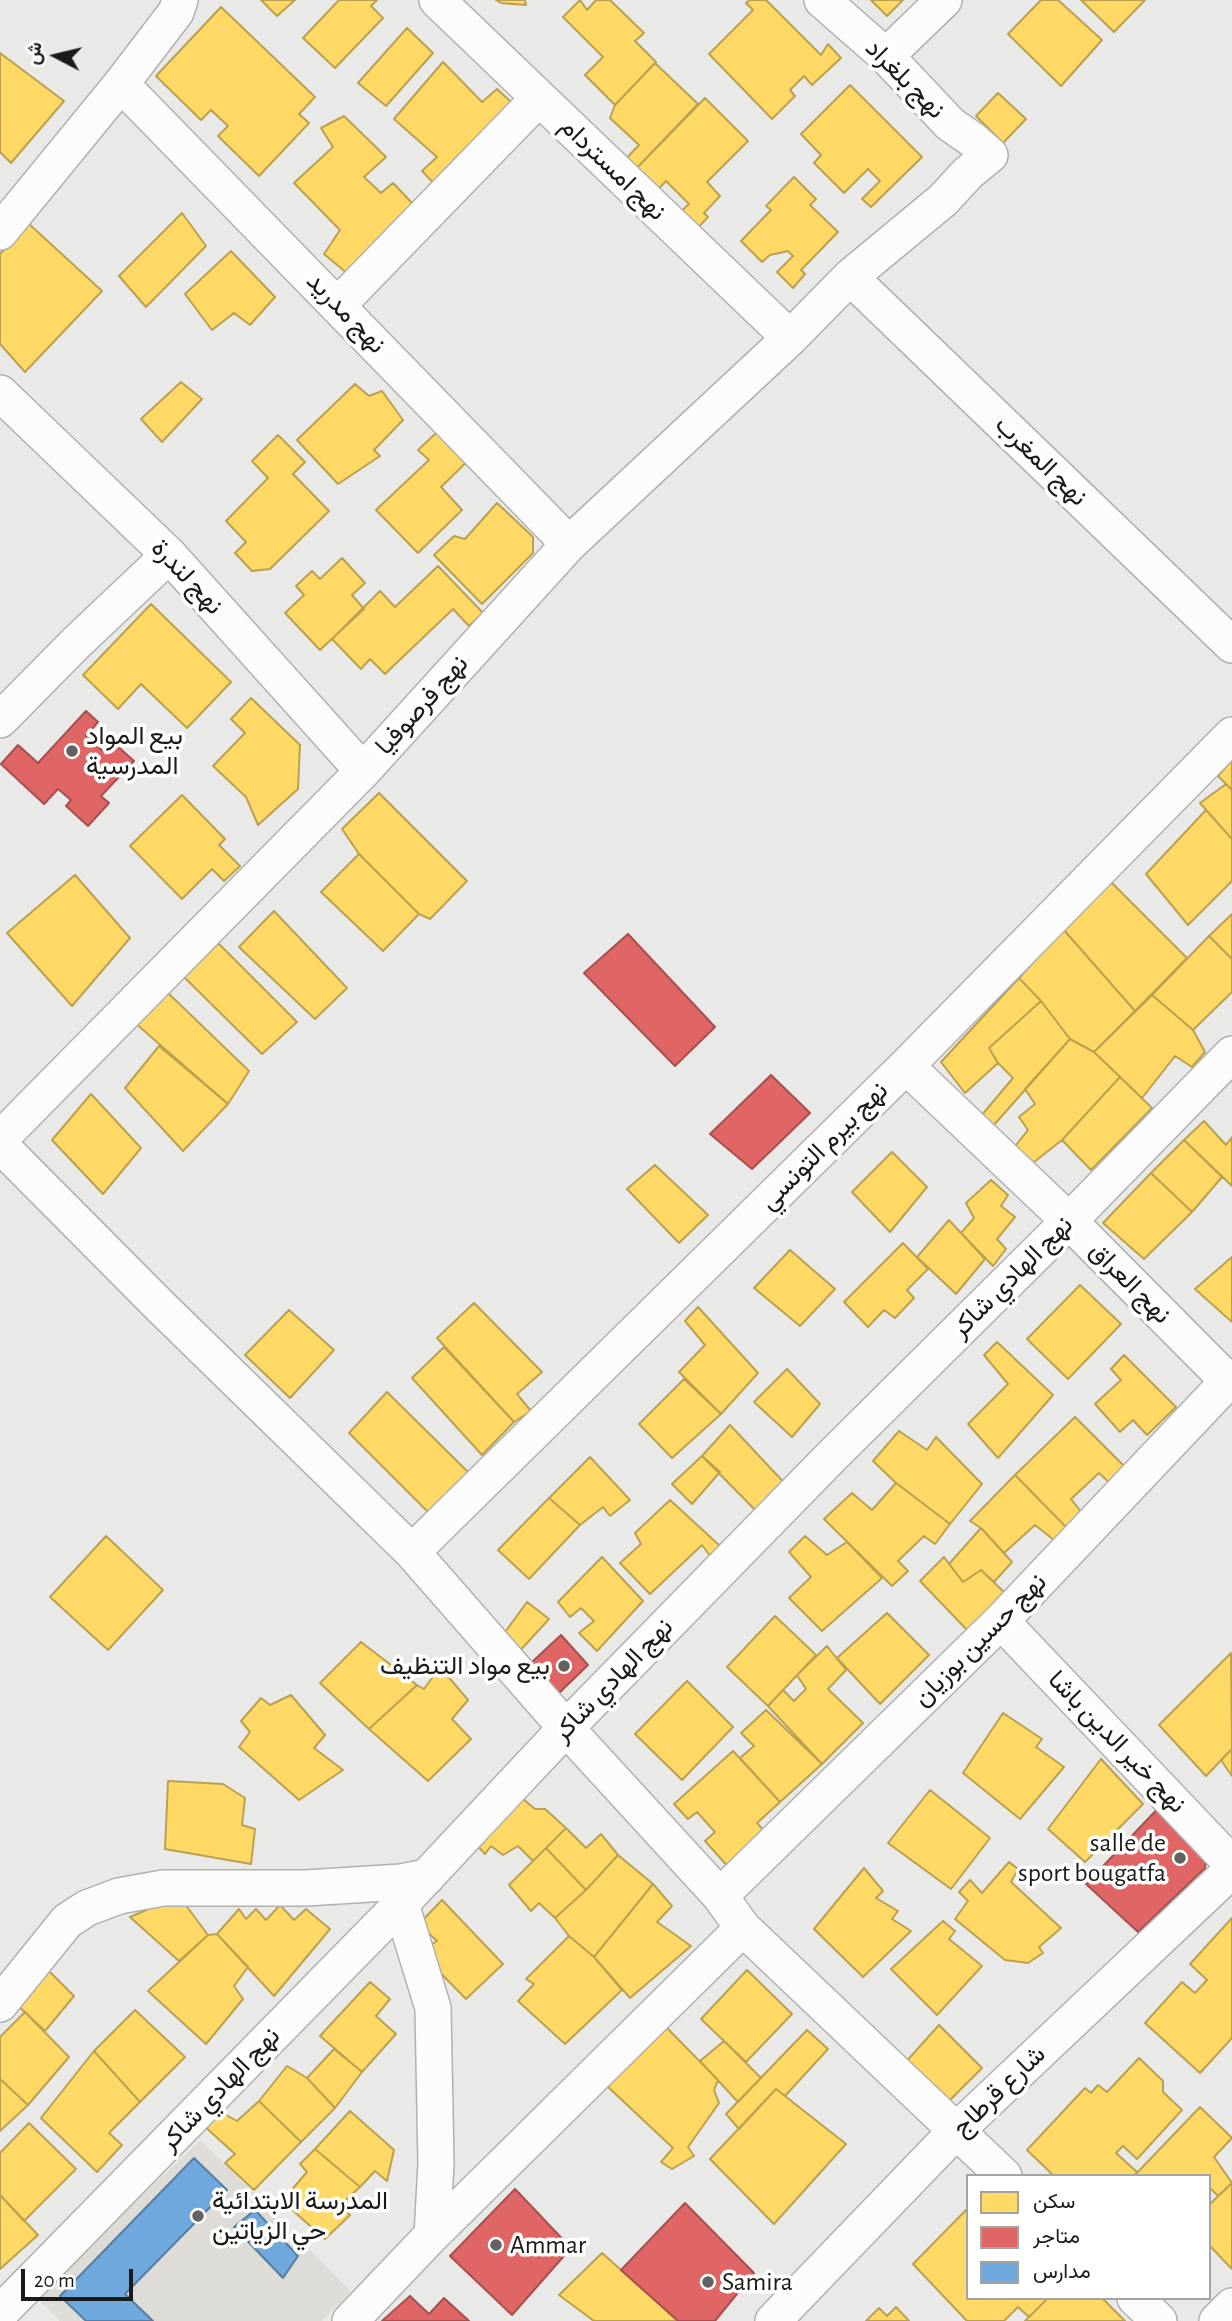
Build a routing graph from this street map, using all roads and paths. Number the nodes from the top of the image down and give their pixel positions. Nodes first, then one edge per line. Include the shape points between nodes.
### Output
1 (180, 0) edge
2 (437, 0) edge
3 (822, 0) edge
4 (944, 0) edge
5 (886, 56) junction
6 (121, 84) junction
7 (539, 98) junction
8 (990, 155) joint
9 (0, 232) edge
10 (850, 277) junction
11 (338, 305) junction
12 (790, 338) junction
13 (0, 393) edge
14 (569, 544) junction
15 (169, 555) junction
16 (1232, 645) edge
17 (0, 720) edge
18 (1232, 735) edge
19 (363, 771) junction
20 (1232, 1054) edge
21 (906, 1066) junction
22 (0, 1139) edge
23 (0, 1145) edge
24 (1069, 1221) junction
25 (1231, 1381) edge
26 (412, 1552) junction
27 (1001, 1621) junction
28 (566, 1728) junction
29 (1232, 1864) edge
30 (1232, 1870) edge
31 (427, 1877) junction
32 (720, 1896) junction
33 (401, 1903) junction
34 (743, 1928) junction
35 (0, 2004) edge
36 (956, 2131) junction
37 (1002, 2174) edge
38 (432, 2235) junction
39 (1137, 2300) edge
40 (1232, 2306) edge
41 (0, 2312) edge
42 (352, 2320) edge
43 (773, 2321) edge
44 (1159, 2321) edge
45 (1217, 2321) edge

1 - 6 street via 176,12
2 - 7 street, نهج امستردام
3 - 5 street, نهج بلغراد
4 - 5 street
5 - 8 street, نهج بلغراد via 950,124
6 - 9 street
6 - 11 street, نهج مدريد
7 - 11 street
7 - 12 street, نهج امستردام
8 - 10 street, نهج فرصوفيا
10 - 12 street, نهج فرصوفيا
10 - 16 street, نهج المغرب
11 - 14 street, نهج مدريد
12 - 14 street, نهج فرصوفيا
13 - 15 street, نهج لندرة
14 - 19 street, نهج فرصوفيا
15 - 17 street
15 - 19 street, نهج لندرة
18 - 21 street, نهج بيرم التونسي
19 - 22 street, نهج فرصوفيا
20 - 24 street, نهج الهادي شاكر
21 - 24 street, نهج العراق
21 - 26 street, نهج بيرم التونسي
23 - 26 street
24 - 25 street, نهج العراق
24 - 28 street, نهج الهادي شاكر
25 - 27 street, نهج حسين بوزيان
26 - 28 street
27 - 29 street, نهج خير الدين باشا
27 - 32 street, نهج حسين بوزيان
28 - 31 street, نهج الهادي شاكر
28 - 32 street
30 - 36 street, شارع قرطاج
31 - 33 street, نهج الهادي شاكر
31 - 35 street via 306,1888 163,1888 119,1896 67,1921
32 - 34 street
33 - 38 street via 433,2008 436,2164
33 - 41 street, نهج الهادي شاكر
34 - 36 street
34 - 38 street
36 - 37 street
36 - 43 street, شارع قرطاج
38 - 42 street
39 - 44 street
40 - 45 street

